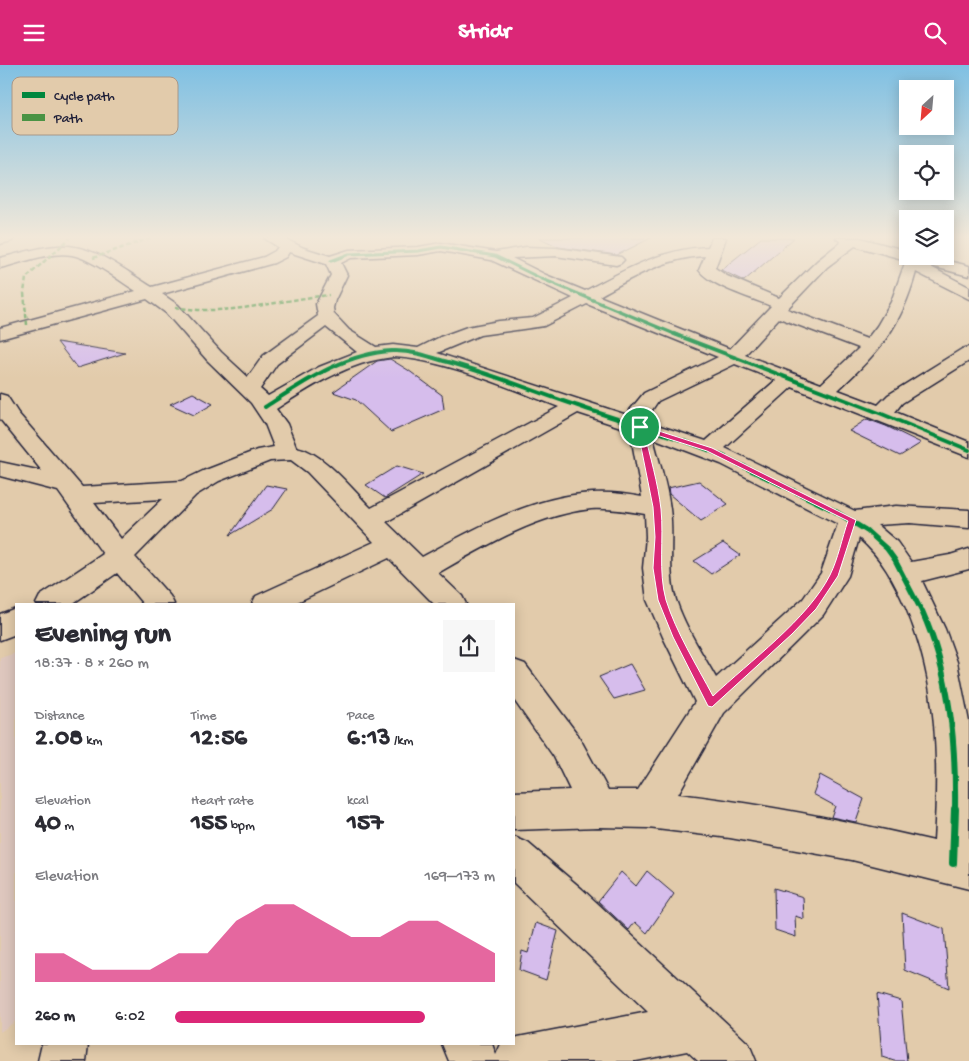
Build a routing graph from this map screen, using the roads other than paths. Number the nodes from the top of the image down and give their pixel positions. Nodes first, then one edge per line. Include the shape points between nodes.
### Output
1 (136, 284) edge
2 (176, 284) edge
3 (335, 284) edge
4 (559, 284) edge
5 (610, 284) edge
6 (733, 284) edge
7 (802, 284) edge
8 (904, 284) edge
9 (953, 284) edge
10 (148, 292) junction
11 (969, 294) edge
12 (587, 297) junction
13 (779, 308) junction
14 (327, 318) junction
15 (0, 333) edge
16 (870, 346) junction
17 (372, 353) junction
18 (969, 353) edge
19 (422, 354) junction
20 (732, 357) junction
21 (790, 379) junction
22 (250, 388) junction
23 (824, 392) junction
24 (576, 406) junction
25 (265, 407) junction
26 (3, 410) edge
27 (882, 414) junction
28 (640, 427) junction
29 (710, 450) junction
30 (969, 450) edge
31 (287, 452) junction
32 (0, 469) edge
33 (187, 489) junction
34 (71, 490) junction
35 (657, 507) junction
36 (969, 519) edge
37 (370, 520) junction
38 (852, 520) junction
39 (394, 543) junction
40 (119, 557) junction
41 (969, 559) edge
42 (420, 570) junction
43 (904, 574) junction
44 (51, 603) edge
45 (159, 603) edge
46 (268, 603) edge
47 (451, 603) edge
48 (15, 621) edge
49 (0, 628) edge
50 (515, 675) edge
51 (712, 703) junction
52 (598, 808) junction
53 (648, 809) junction
54 (515, 811) edge
55 (515, 858) edge
56 (961, 866) edge
57 (695, 1026) junction
58 (65, 1045) edge
59 (466, 1045) edge
60 (62, 1061) edge
61 (474, 1061) edge
62 (518, 1061) edge
63 (732, 1061) edge

1 - 10 street
2 - 10 street
3 - 14 street via 324,307
4 - 12 street
5 - 12 street
6 - 13 street
7 - 13 street
8 - 16 street via 899,303
9 - 11 street
10 - 15 street
10 - 22 street via 172,309 214,356
12 - 19 street via 538,322 476,330 455,336
12 - 20 street
13 - 16 street
13 - 20 street
14 - 17 street
14 - 22 street via 270,360
16 - 23 street
17 - 19 street
17 - 25 street via 329,370
18 - 27 street via 895,399
19 - 24 street via 507,380
20 - 21 street
20 - 28 street via 651,397 641,410
21 - 23 street
21 - 29 street
22 - 25 street
23 - 27 street
24 - 28 street
24 - 37 street
25 - 31 street
26 - 34 street
27 - 30 street
28 - 29 street
28 - 35 street
29 - 38 street
31 - 33 street via 265,455 234,466
31 - 37 street via 298,453 305,458
32 - 34 street
33 - 34 street
33 - 40 street
34 - 40 street
35 - 42 street via 617,501 564,505 474,541
35 - 51 street via 657,568 662,600
36 - 38 street via 902,513
37 - 39 street
38 - 43 street via 888,550
38 - 51 street via 834,576 813,607
39 - 42 street
39 - 46 street
40 - 44 street
40 - 45 street
41 - 43 street
42 - 47 street
43 - 56 street via 937,643 948,691 955,737
48 - 49 street
50 - 52 street via 566,746
51 - 53 street
52 - 53 street
52 - 54 street
53 - 56 street via 730,819 852,841
55 - 57 street
57 - 62 street
57 - 63 street
58 - 60 street
59 - 61 street

